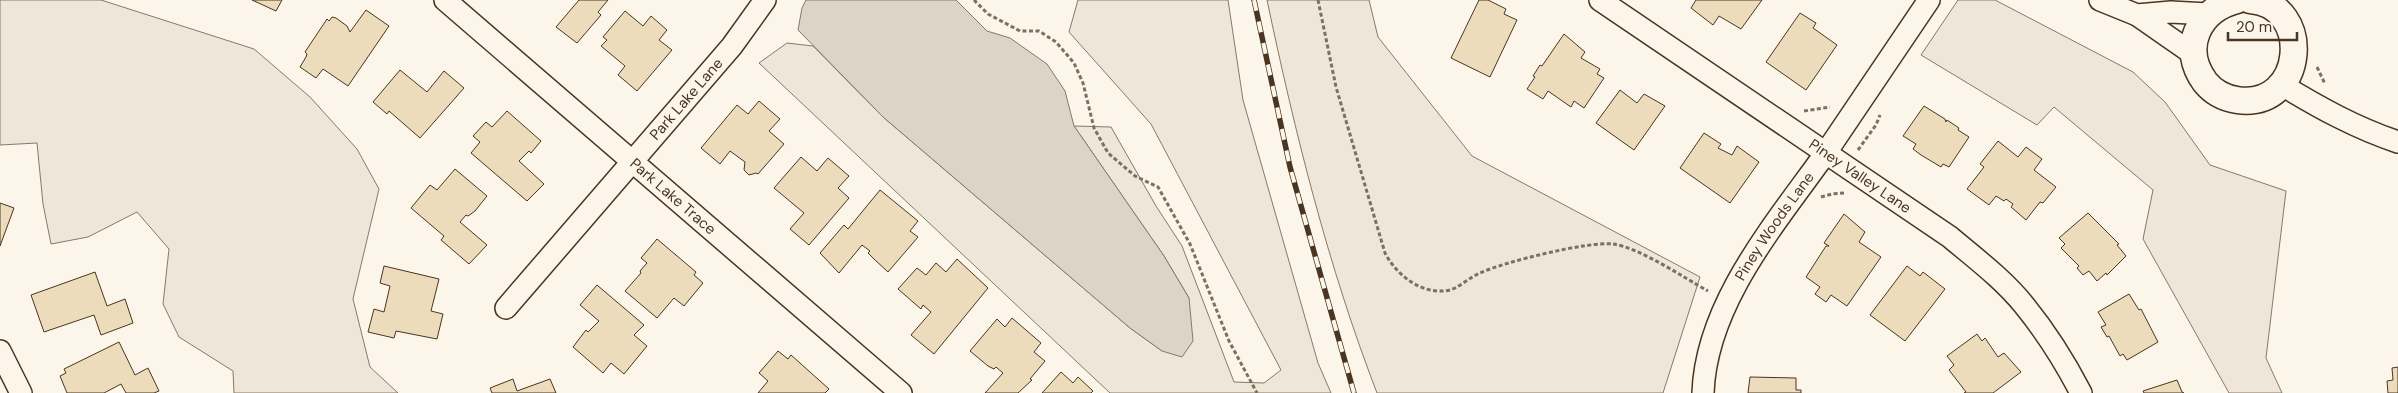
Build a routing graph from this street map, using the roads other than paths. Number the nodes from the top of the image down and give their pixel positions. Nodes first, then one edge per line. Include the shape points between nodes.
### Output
1 (445, 0) edge
2 (764, 0) edge
3 (1600, 0) edge
4 (1929, 0) edge
5 (2100, 0) edge
6 (2237, 0) edge
7 (2250, 0) edge
8 (2282, 8) edge
9 (2208, 14) junction
10 (2137, 15) junction
11 (2193, 54) junction
12 (2282, 85) junction
13 (2398, 142) edge
14 (1825, 153) junction
15 (632, 162) junction
16 (506, 308) dead end
17 (0, 351) edge
18 (899, 392) edge
19 (21, 393) edge
20 (1703, 393) edge
21 (2081, 393) edge

1 - 15 street, Park Lake Trace
2 - 15 street, Park Lake Lane via 732,46
3 - 14 street, Piney Valley Lane
4 - 14 street, Piney Woods Lane
5 - 10 street
6 - 9 street
7 - 8 street
8 - 12 street via 2295,51 2292,69
9 - 10 street via 2171,12
9 - 11 street via 2196,32
10 - 11 street
11 - 12 street via 2198,73 2210,88 2227,98 2247,101 2266,97
12 - 13 street via 2330,114
14 - 20 street, Piney Woods Lane via 1786,206 1727,301 1708,356
14 - 21 street, Piney Valley Lane via 1950,237 1994,274 2024,304
15 - 16 street, Park Lake Lane
15 - 18 street, Park Lake Trace
17 - 19 street

